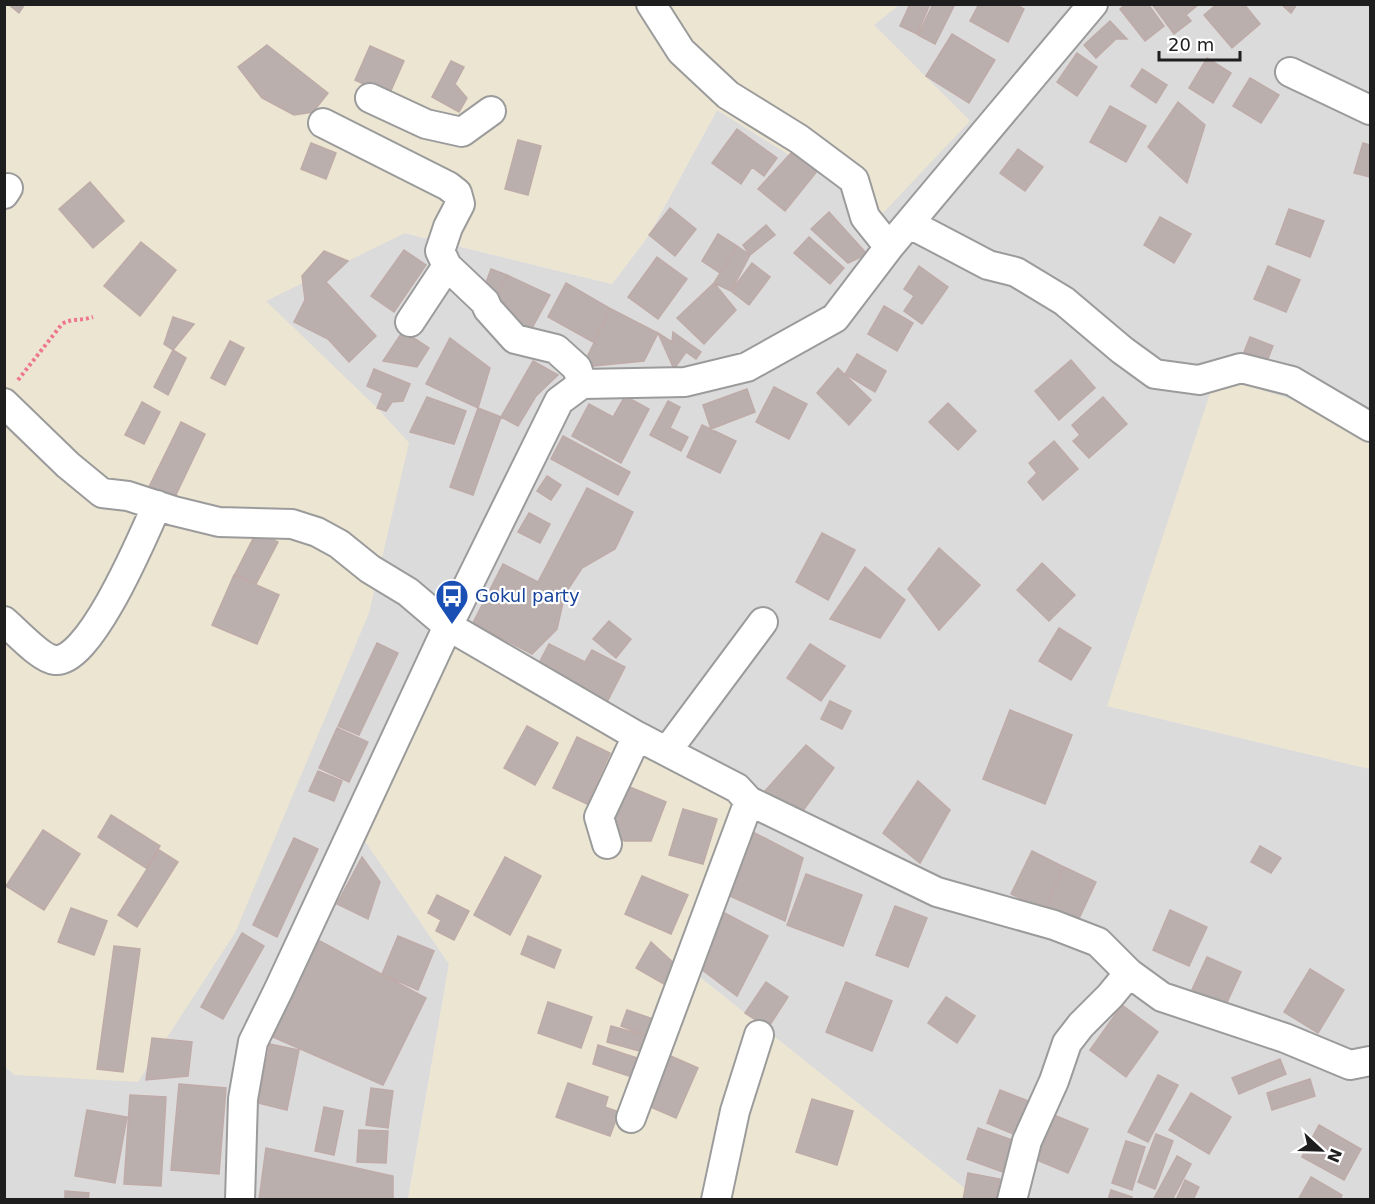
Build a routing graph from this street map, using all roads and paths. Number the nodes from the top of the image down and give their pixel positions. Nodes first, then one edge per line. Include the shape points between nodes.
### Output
1 (651, 4) edge
2 (1093, 4) edge
3 (1290, 72) dead end
4 (370, 98) dead end
5 (1371, 110) edge
6 (491, 111) dead end
7 (323, 123) dead end
8 (426, 124) junction
9 (397, 161) junction
10 (910, 224) junction
11 (889, 247) junction
12 (447, 266) junction
13 (93, 316) dead end
14 (410, 322) dead end
15 (582, 384) junction
16 (11, 392) edge
17 (1371, 427) edge
18 (158, 506) junction
19 (4, 621) edge
20 (763, 622) dead end
21 (448, 626) junction
22 (637, 736) junction
23 (667, 751) junction
24 (749, 801) junction
25 (607, 844) dead end
26 (1129, 973) junction
27 (759, 1035) dead end
28 (1371, 1061) edge
29 (631, 1118) dead end
30 (240, 1200) edge
31 (716, 1200) edge
32 (1012, 1200) edge

1 - 11 street via 681,51 729,95 854,180 866,217
2 - 10 street
3 - 5 street
4 - 8 street
6 - 8 street via 462,132
7 - 9 street
8 - 9 street
9 - 12 street via 457,193 460,204 440,251
10 - 11 street
10 - 17 street via 988,265 1016,272 1064,301 1155,374 1198,380 1241,368 1292,381
11 - 15 street via 835,318 747,367 685,382
12 - 14 street
12 - 15 street via 485,302 515,339 556,350 577,368
13 - 16 path via 62,324
15 - 21 street via 559,401
16 - 18 street via 36,435 102,493
18 - 19 street via 99,623 73,653 59,661 48,659
18 - 21 street via 219,522 292,524 317,532 408,592
20 - 23 street
21 - 22 street
21 - 30 street via 253,1042 243,1099
22 - 23 street
22 - 25 street via 599,817
23 - 24 street via 737,788
24 - 26 street via 937,892 1054,925 1098,942
24 - 29 street
26 - 28 street via 1162,998 1285,1038 1350,1065
26 - 32 street via 1067,1043 1027,1141
27 - 31 street via 735,1111

